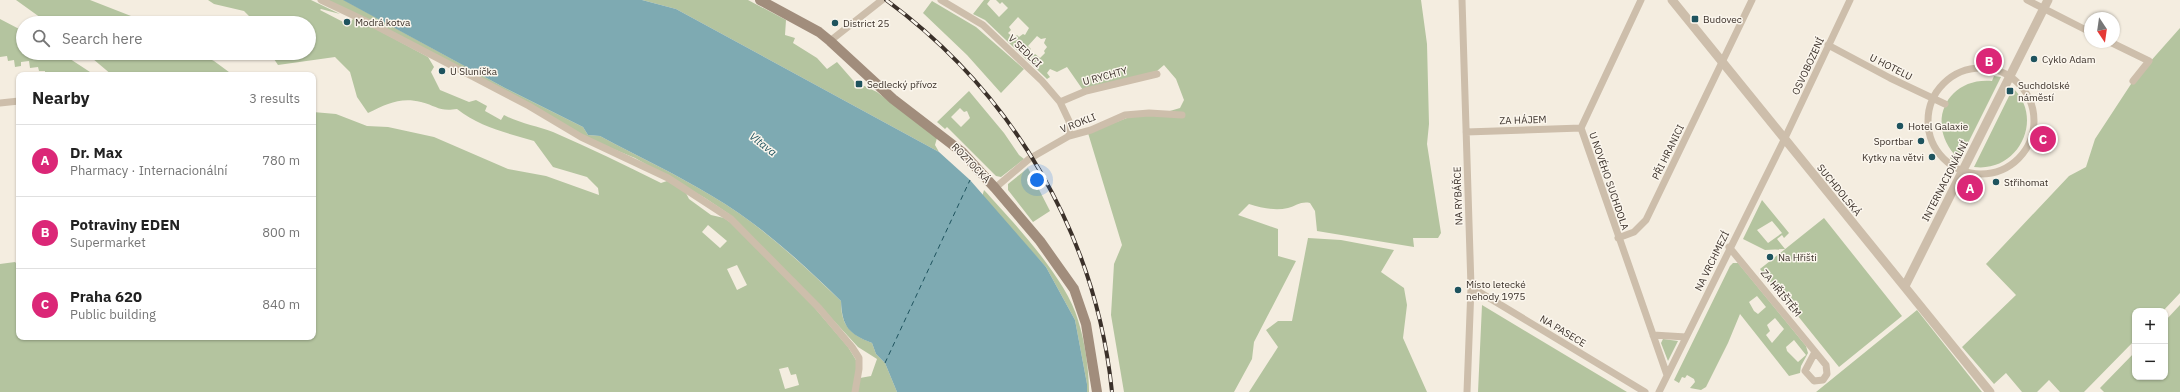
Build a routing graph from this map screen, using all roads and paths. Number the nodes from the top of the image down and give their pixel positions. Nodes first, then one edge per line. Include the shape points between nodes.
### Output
1 (320, 0) edge
2 (760, 0) edge
3 (882, 0) edge
4 (941, 0) edge
5 (1462, 0) edge
6 (1642, 0) edge
7 (1672, 0) edge
8 (1752, 0) edge
9 (1850, 0) edge
10 (2027, 0) edge
11 (2048, 0) edge
12 (2043, 9) junction
13 (2084, 29) edge
14 (830, 41) junction
15 (1828, 45) junction
16 (2120, 47) edge
17 (1721, 62) junction
18 (1158, 74) dead end
19 (2010, 77) junction
20 (2133, 81) dead end
21 (1933, 98) junction
22 (16, 101) edge
23 (1060, 102) junction
24 (0, 103) edge
25 (1946, 104) dead end
26 (1182, 115) dead end
27 (1581, 128) junction
28 (1466, 132) junction
29 (1069, 136) junction
30 (1784, 140) junction
31 (1963, 170) junction
32 (995, 188) junction
33 (1618, 238) junction
34 (1729, 248) junction
35 (1905, 286) junction
36 (1471, 287) junction
37 (1653, 335) junction
38 (1686, 337) junction
39 (1815, 352) dead end
40 (1667, 375) junction
41 (855, 392) edge
42 (1097, 392) edge
43 (1467, 392) edge
44 (1645, 392) edge
45 (1659, 392) edge
46 (1990, 392) edge

1 - 41 street via 374,25 529,106 581,138 668,178 731,219 819,308 852,347 859,358
2 - 14 main road, ROZTOCKÁ via 819,32
3 - 14 street
4 - 23 street, V SEDLCI via 983,25 1042,81
5 - 28 street, NA RYBÁŘCE
6 - 27 street, U NOVÉHO SUCHDOLA
7 - 17 street, SUCHDOLSKÁ
8 - 17 street, PŘI HRANICI
9 - 15 street, OSVOBOZENÍ
10 - 12 street
11 - 12 street, INTERNACIONÁLNÍ
12 - 13 street
12 - 19 street, INTERNACIONÁLNÍ
14 - 32 main road, ROZTOCKÁ via 893,99 962,152
15 - 21 street, U HOTELU
15 - 30 street, OSVOBOZENÍ
16 - 20 street via 2149,61
17 - 30 street, SUCHDOLSKÁ
17 - 33 street, PŘI HRANICI via 1646,220 1634,232
18 - 23 street, U RYCHTY via 1086,91
19 - 21 street via 1989,69 1967,70 1947,81
19 - 31 street, INTERNACIONÁLNÍ
19 - 31 street via 2021,87 2031,105 2034,123 2028,144 2017,159 2001,170 1982,173
21 - 25 street, U HOTELU
21 - 31 street via 1928,120 1932,142 1945,160
22 - 24 street
23 - 29 street, V SEDLCI via 1069,121
26 - 29 street, V ROKLI via 1125,115 1091,130
27 - 28 street, ZA HÁJEM
27 - 33 street, U NOVÉHO SUCHDOLA
28 - 36 street, NA RYBÁŘCE
29 - 32 street, V ROKLI via 1030,159
30 - 34 street, NA VRCHMEZÍ
30 - 35 street, SUCHDOLSKÁ
31 - 35 street, INTERNACIONÁLNÍ
32 - 42 main road, ROZTOCKÁ via 1040,240 1074,289 1086,324
33 - 37 street, U NOVÉHO SUCHDOLA
34 - 38 street, NA VRCHMEZÍ
34 - 39 street, ZA HŘIŠTĚM
35 - 46 street, SUCHDOLSKÁ
36 - 43 street, NA RYBÁŘCE
36 - 44 street, NA PASECE
37 - 38 street
37 - 40 street, U NOVÉHO SUCHDOLA
38 - 40 street, NA VRCHMEZÍ
40 - 45 street, NA VRCHMEZÍ

